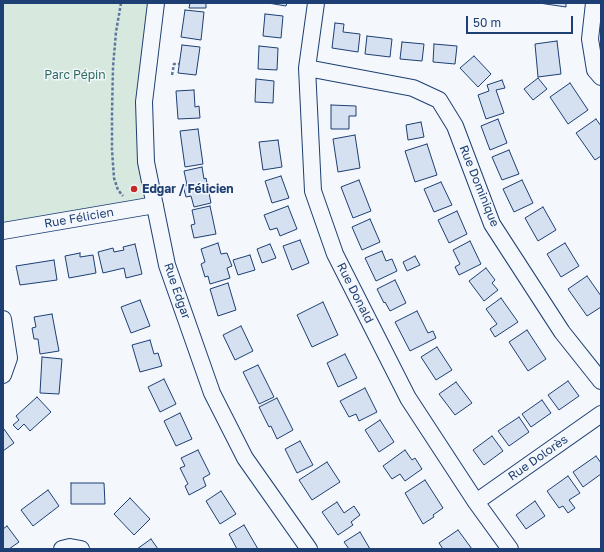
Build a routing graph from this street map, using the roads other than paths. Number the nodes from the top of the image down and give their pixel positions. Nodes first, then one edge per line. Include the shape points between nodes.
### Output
1 (156, 3) edge
2 (316, 3) edge
3 (594, 3) edge
4 (307, 68) junction
5 (601, 77) edge
6 (148, 206) junction
7 (3, 231) edge
8 (3, 319) edge
9 (3, 375) edge
10 (601, 381) edge
11 (601, 414) edge
12 (476, 502) junction
13 (62, 549) edge
14 (81, 549) edge
15 (309, 549) edge
16 (510, 549) edge

1 - 6 street, Rue Edgar via 144,102
2 - 4 street, Rue Donald
3 - 5 street via 590,39 596,70
4 - 10 street, Rue Dominique via 413,88 439,100 455,126 492,224 562,332
4 - 12 street, Rue Donald via 313,191 335,254 408,398
6 - 7 street, Rue Félicien
6 - 15 street, Rue Edgar via 212,393 245,458
8 - 9 street via 9,358
11 - 12 street, Rue Dolorès
12 - 16 street, Rue Donald
13 - 14 street via 70,546

